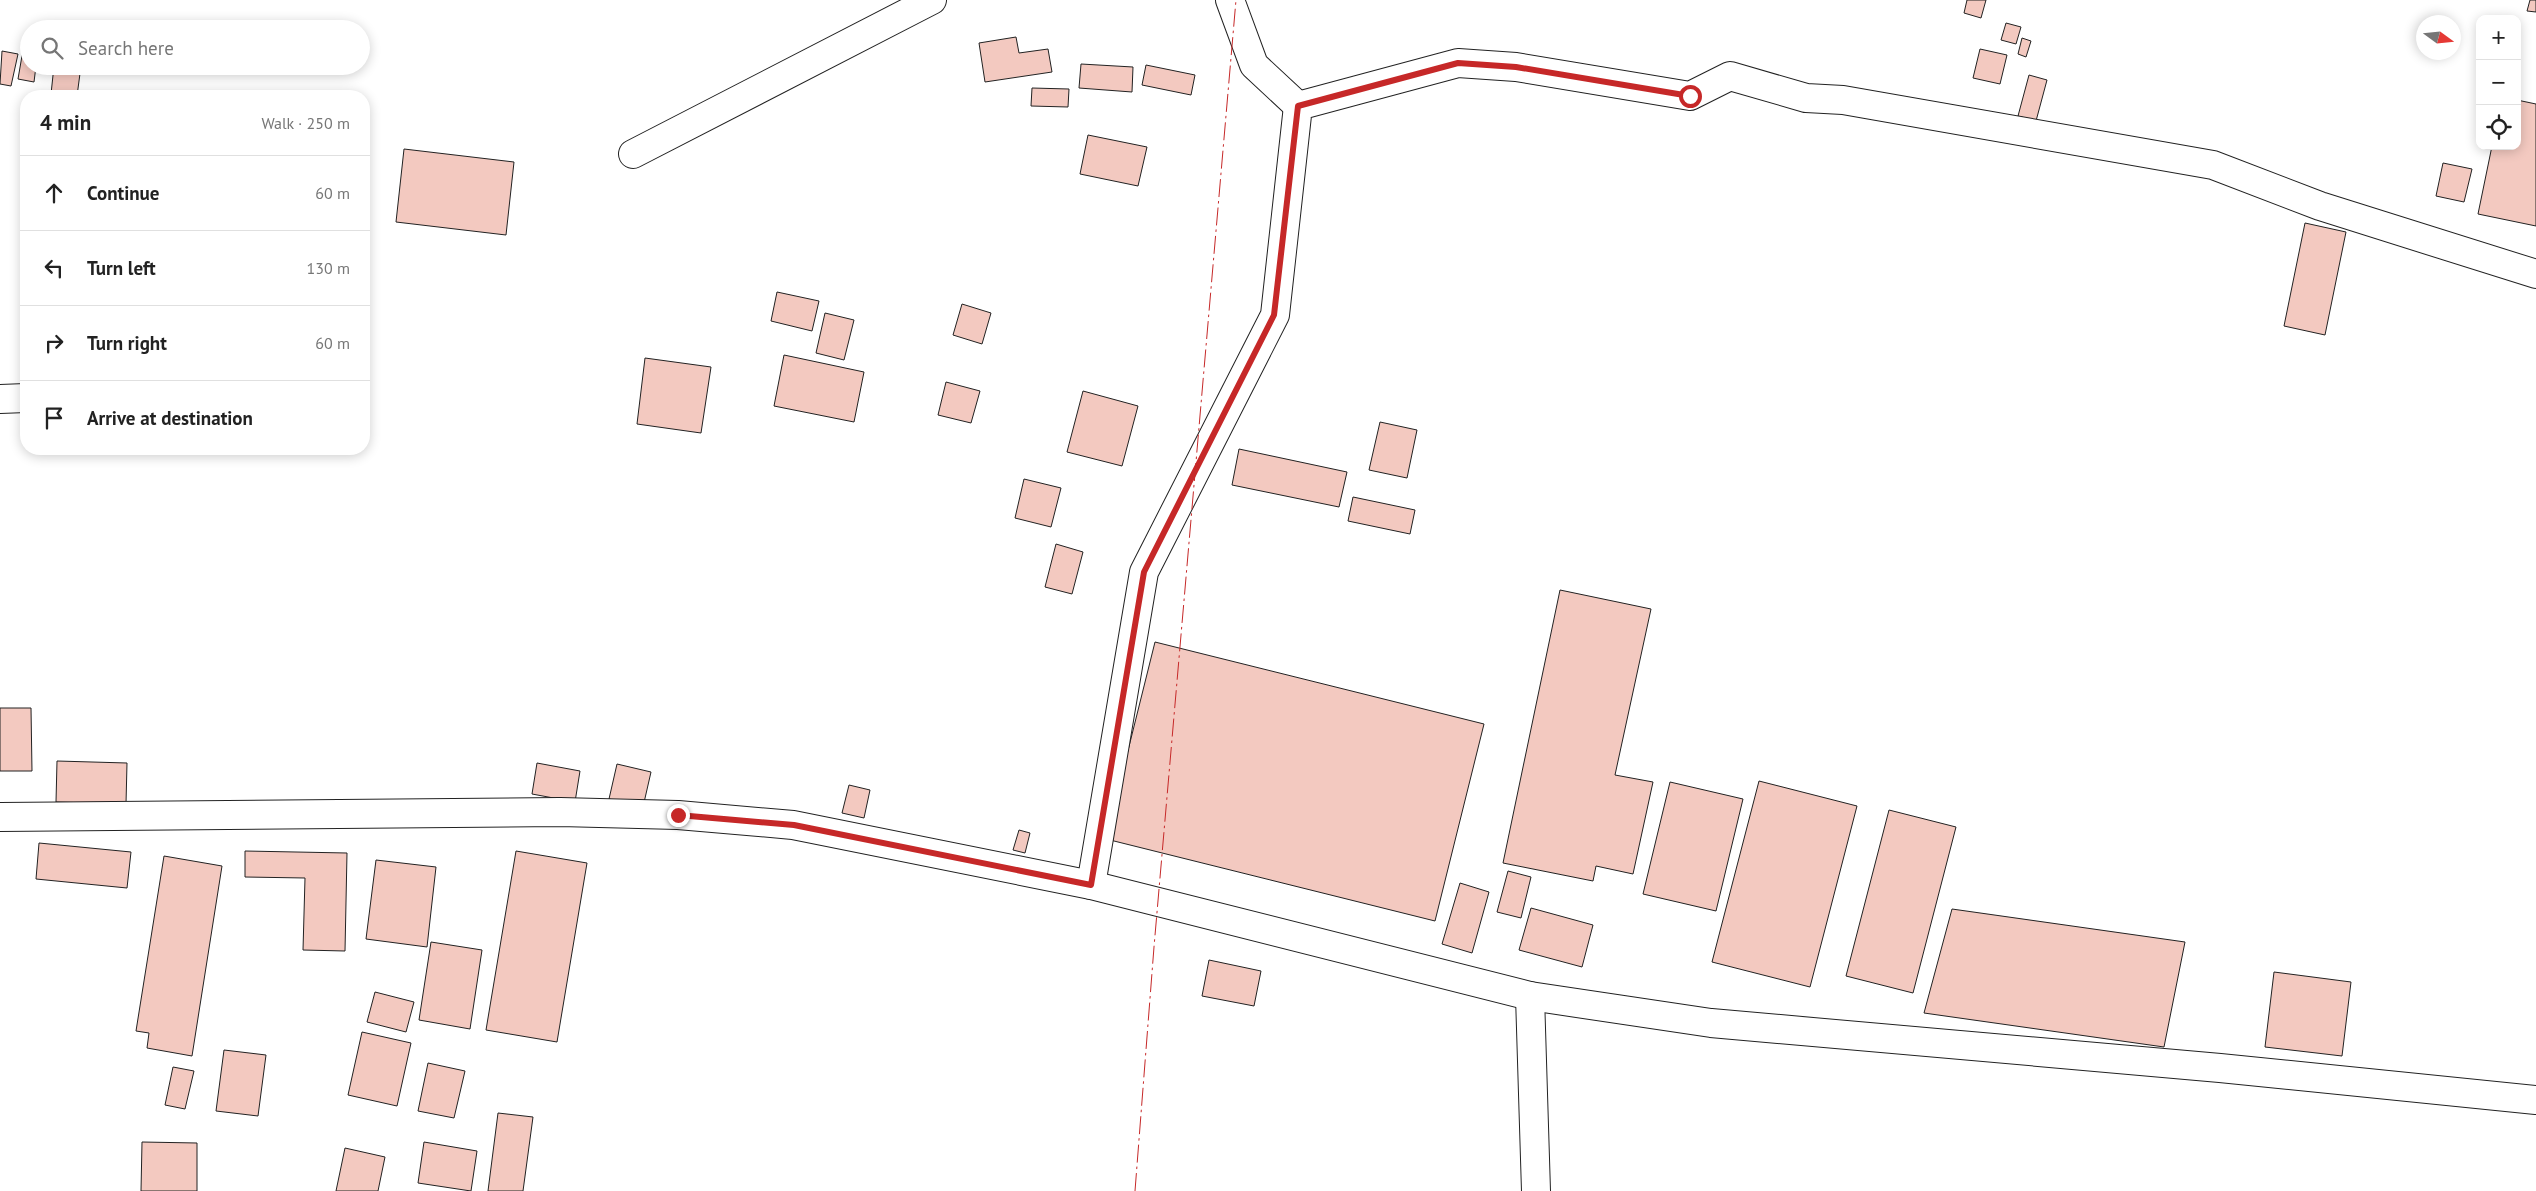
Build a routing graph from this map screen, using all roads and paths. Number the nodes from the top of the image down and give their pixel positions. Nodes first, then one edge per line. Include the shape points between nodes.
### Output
1 (932, 0) edge
2 (1230, 0) edge
3 (1298, 106) junction
4 (633, 154) dead end
5 (2536, 274) edge
6 (20, 398) edge
7 (0, 399) edge
8 (0, 817) edge
9 (1091, 885) junction
10 (1530, 996) junction
11 (2536, 1100) edge
12 (1536, 1191) edge

1 - 4 street
2 - 3 street via 1254,64
3 - 5 street via 1458,63 1516,67 1690,96 1730,76 1806,98 1843,100 2213,165 2320,206
3 - 9 street via 1274,315 1144,572
6 - 7 street
8 - 9 street via 560,812 678,815 794,825
9 - 10 street
10 - 11 street via 1711,1023
10 - 12 street

